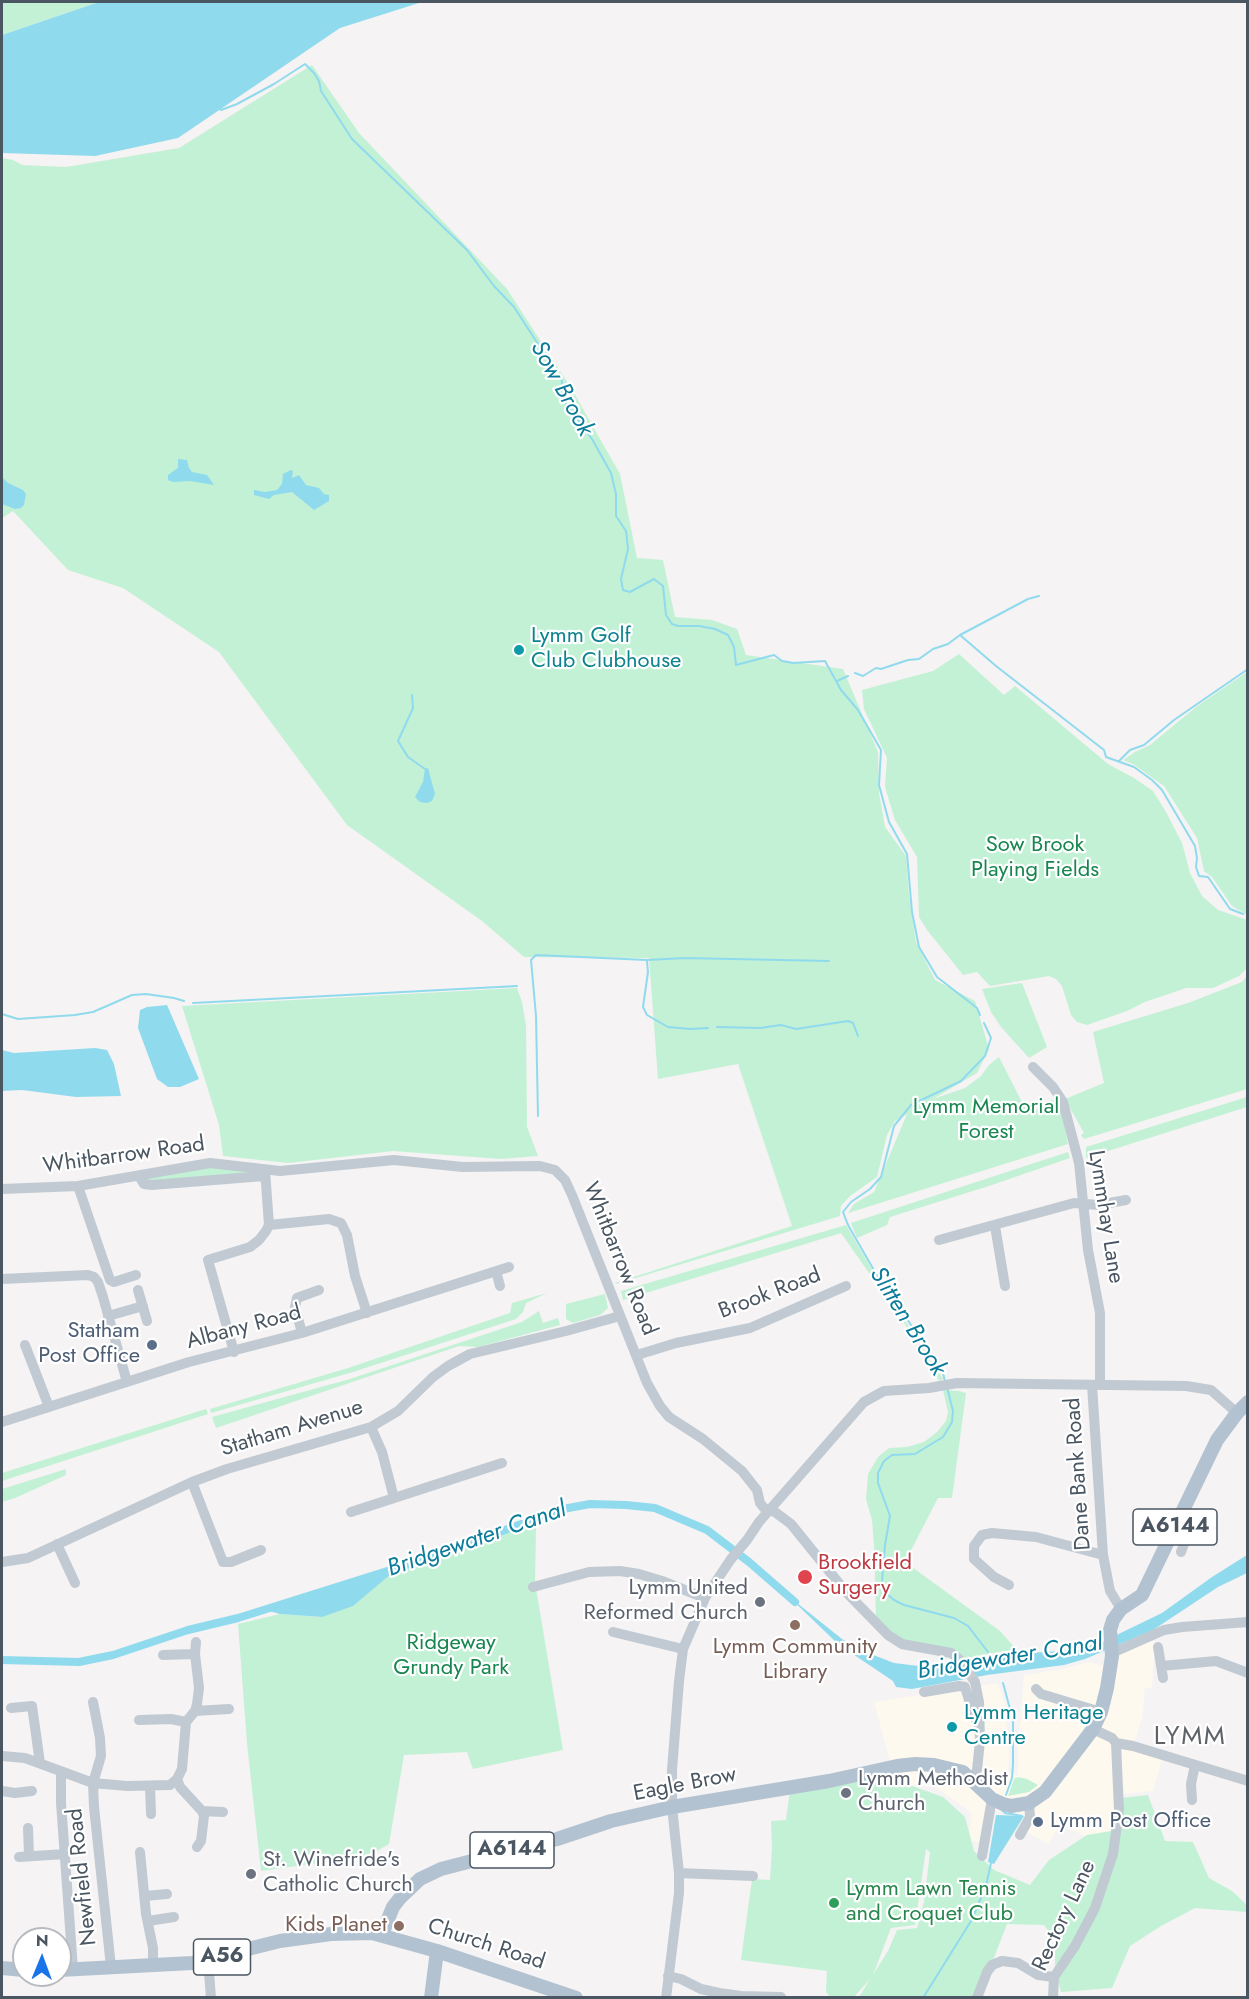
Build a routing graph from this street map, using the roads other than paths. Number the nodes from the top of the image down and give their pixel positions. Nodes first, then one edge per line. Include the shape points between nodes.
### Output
1 (1033, 1067) dead end
2 (264, 1173) junction
3 (139, 1176) junction
4 (78, 1186) junction
5 (2, 1189) edge
6 (1126, 1200) dead end
7 (1082, 1205) junction
8 (269, 1225) junction
9 (995, 1226) junction
10 (939, 1240) dead end
11 (509, 1267) dead end
12 (496, 1271) junction
13 (136, 1275) dead end
14 (2, 1279) edge
15 (500, 1286) dead end
16 (846, 1286) dead end
17 (1005, 1286) dead end
18 (138, 1290) dead end
19 (319, 1290) dead end
20 (143, 1306) junction
21 (367, 1313) junction
22 (108, 1316) junction
23 (620, 1316) junction
24 (147, 1320) dead end
25 (302, 1333) junction
26 (25, 1345) dead end
27 (234, 1352) junction
28 (637, 1355) junction
29 (127, 1382) junction
30 (1096, 1385) junction
31 (1248, 1402) edge
32 (49, 1407) junction
33 (1237, 1413) junction
34 (2, 1422) edge
35 (371, 1427) junction
36 (502, 1463) dead end
37 (192, 1482) junction
38 (394, 1498) junction
39 (769, 1511) junction
40 (351, 1512) dead end
41 (1169, 1540) junction
42 (57, 1544) junction
43 (1184, 1544) dead end
44 (261, 1550) dead end
45 (1103, 1555) junction
46 (2, 1562) edge
47 (75, 1583) dead end
48 (1009, 1585) dead end
49 (533, 1587) dead end
50 (705, 1598) junction
51 (1121, 1609) junction
52 (1248, 1622) edge
53 (613, 1632) dead end
54 (196, 1642) dead end
55 (1111, 1645) junction
56 (1158, 1647) dead end
57 (683, 1649) junction
58 (195, 1654) junction
59 (163, 1655) dead end
60 (960, 1660) tunnel mouth
61 (1161, 1666) junction
62 (1248, 1673) edge
63 (1163, 1678) dead end
64 (975, 1682) tunnel mouth
65 (1036, 1689) dead end
66 (924, 1692) dead end
67 (93, 1702) dead end
68 (11, 1708) dead end
69 (229, 1709) dead end
70 (195, 1711) junction
71 (1101, 1712) junction
72 (139, 1720) dead end
73 (186, 1722) junction
74 (980, 1726) junction
75 (1093, 1728) junction
76 (1116, 1743) junction
77 (2, 1756) edge
78 (40, 1763) junction
79 (1195, 1765) junction
80 (61, 1771) junction
81 (177, 1779) junction
82 (1247, 1779) edge
83 (973, 1780) junction
84 (93, 1783) junction
85 (150, 1786) junction
86 (32, 1790) dead end
87 (2, 1791) edge
88 (1192, 1800) dead end
89 (1009, 1803) junction
90 (672, 1807) junction
91 (202, 1811) junction
92 (223, 1812) dead end
93 (151, 1814) dead end
94 (28, 1828) dead end
95 (1020, 1835) dead end
96 (197, 1847) dead end
97 (140, 1852) dead end
98 (65, 1854) junction
99 (982, 1856) dead end
100 (679, 1873) junction
101 (753, 1876) dead end
102 (167, 1894) dead end
103 (145, 1896) junction
104 (174, 1917) dead end
105 (148, 1921) junction
106 (66, 1927) edge
107 (382, 1934) junction
108 (437, 1951) junction
109 (208, 1960) junction
110 (153, 1966) junction
111 (111, 1967) junction
112 (72, 1970) edge
113 (668, 1976) junction
114 (1054, 1977) junction
115 (781, 1997) edge
116 (211, 1998) edge
117 (431, 1998) edge
118 (576, 1998) edge
119 (666, 1998) edge
120 (977, 1998) edge
121 (1053, 1998) edge

1 - 7 street, Lymmhay Lane via 1063,1102 1079,1162
2 - 3 street, Whitbarrow Road via 210,1163
2 - 3 street via 152,1185 144,1184
2 - 8 street
2 - 23 street, Whitbarrow Road via 394,1160 463,1167 549,1167 560,1174 572,1195
3 - 4 street, Whitbarrow Road
4 - 5 street, Whitbarrow Road
4 - 13 street via 110,1280
6 - 7 street
7 - 9 street via 1074,1203
7 - 30 street, Lymmhay Lane via 1100,1313
8 - 21 street via 329,1219 340,1223 347,1234
8 - 27 street via 250,1247 208,1260
9 - 10 street
9 - 17 street
11 - 12 street, Albany Road
12 - 15 street
12 - 21 street, Albany Road
14 - 22 street via 94,1277
16 - 28 street, Brook Road via 750,1328
18 - 20 street
19 - 25 street via 301,1295 295,1302
20 - 22 street
20 - 24 street
21 - 25 street, Albany Road
22 - 29 street
23 - 28 street, Whitbarrow Road
23 - 35 street, Statham Avenue via 470,1354 433,1377 398,1411
25 - 27 street, Albany Road
26 - 32 street
27 - 29 street, Albany Road
28 - 39 street, Whitbarrow Road via 653,1394 669,1417 736,1465
29 - 32 street, Albany Road
30 - 33 street via 1205,1388
30 - 39 street, Dane Bank Road via 945,1385 884,1391 868,1398
30 - 45 street, Dane Bank Road
31 - 33 main road, A6144
32 - 34 street, Albany Road
33 - 41 main road, A6144 via 1217,1440
35 - 37 street, Statham Avenue
35 - 38 street
36 - 38 street
37 - 42 street, Statham Avenue
37 - 44 street via 222,1563
38 - 40 street
39 - 50 street, Dane Bank Road
39 - 60 street, Whitbarrow Road via 791,1524 846,1592 896,1641 951,1653
41 - 43 street
41 - 51 main road, A6144 via 1142,1595
42 - 46 street, Statham Avenue via 28,1558
42 - 47 street
45 - 48 street via 1036,1537 982,1535 974,1546 975,1559
45 - 51 street, Dane Bank Road via 1110,1591
49 - 50 street via 589,1572 620,1571 662,1581
50 - 57 street, Dane Bank Road
51 - 55 main road, A6144 via 1113,1620
52 - 55 street via 1182,1626
53 - 57 street
54 - 58 street
55 - 71 main road, A6144
56 - 61 street
57 - 90 street, Dane Bank Road
58 - 59 street
58 - 70 street via 199,1688
61 - 62 street via 1216,1661
61 - 63 street
64 - 74 street
65 - 71 street via 1041,1694
66 - 74 street via 965,1688
67 - 84 street, Newfield Road via 101,1756
68 - 78 street via 32,1706
69 - 70 street
70 - 73 street
71 - 75 main road, A6144
72 - 73 street
73 - 81 street via 183,1765
74 - 83 street
75 - 76 street
75 - 89 main road, A6144 via 1045,1792
76 - 79 street
76 - 114 street, Rectory Lane via 1119,1810 1113,1854 1095,1908
77 - 78 street
78 - 80 street
79 - 82 street
79 - 88 street
80 - 84 street
80 - 98 street
81 - 85 street via 170,1785
81 - 91 street
83 - 89 main road, Eagle Brow / A6144
83 - 90 main road, Eagle Brow / A6144 via 948,1767 897,1766
84 - 85 street
84 - 111 street, Newfield Road
85 - 93 street
86 - 87 street
89 - 95 street via 1032,1813
89 - 99 street
90 - 100 street, Dane Bank Road
90 - 107 main road, Eagle Brow / A6144 via 441,1869 420,1879 400,1898
91 - 92 street
91 - 96 street via 203,1832
94 - 98 street via 24,1856
97 - 103 street
98 - 106 street
100 - 101 street
100 - 113 street, Dane Bank Road
102 - 103 street
103 - 105 street
104 - 105 street
105 - 110 street
107 - 108 main road, Church Road / A56
107 - 109 main road, A56 via 331,1934 280,1941
108 - 117 main road
108 - 118 main road, Church Road / A56
109 - 110 main road, A56
109 - 116 street
110 - 111 main road, A56
111 - 112 main road, A56
113 - 115 street via 719,1993
113 - 119 street, Dane Bank Road
114 - 120 street via 1002,1961 987,1972
114 - 121 street, Rectory Lane

